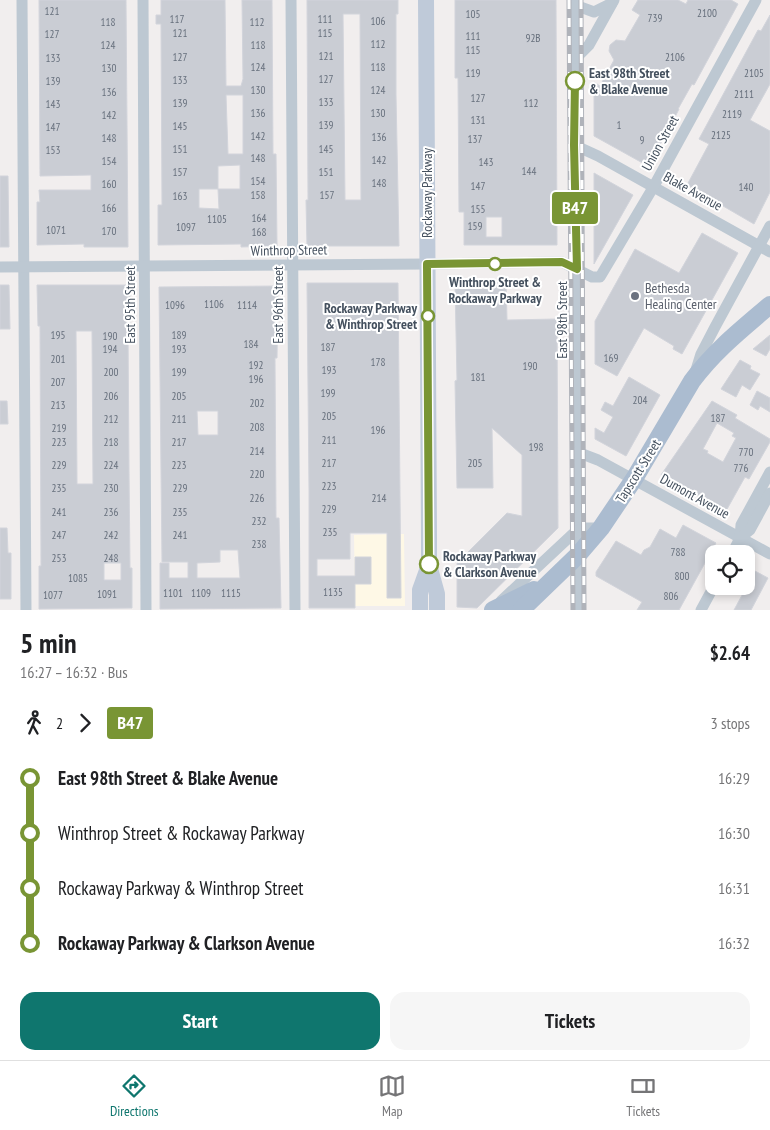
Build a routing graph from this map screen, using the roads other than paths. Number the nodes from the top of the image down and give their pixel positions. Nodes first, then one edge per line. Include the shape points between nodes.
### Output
1 (22, 0) edge
2 (143, 0) edge
3 (291, 0) edge
4 (426, 0) edge
5 (756, 0) edge
6 (613, 1) edge
7 (575, 3) edge
8 (576, 58) junction
9 (574, 145) junction
10 (654, 186) junction
11 (770, 226) edge
12 (759, 246) junction
13 (770, 252) edge
14 (427, 264) junction
15 (293, 265) junction
16 (0, 266) edge
17 (24, 266) junction
18 (144, 266) junction
19 (577, 269) junction
20 (770, 305) edge
21 (692, 381) junction
22 (577, 452) junction
23 (770, 472) edge
24 (634, 480) junction
25 (770, 493) edge
26 (601, 528) junction
27 (576, 531) junction
28 (740, 538) junction
29 (736, 545) edge
30 (770, 554) edge
31 (577, 556) junction
32 (429, 565) junction
33 (548, 584) junction
34 (709, 595) edge
35 (26, 610) edge
36 (146, 610) edge
37 (295, 610) edge
38 (420, 610) edge
39 (437, 610) edge
40 (493, 610) edge
41 (521, 610) edge
42 (578, 610) edge
43 (701, 610) edge

1 - 17 street
2 - 18 street, East 95th Street
3 - 15 street, East 96th Street
4 - 14 street, Rockaway Parkway
5 - 10 street, Union Street
6 - 7 street via 594,12
6 - 8 street via 589,45
7 - 8 street, East 98th Street
8 - 9 street, East 98th Street
9 - 10 street, Blake Avenue
9 - 19 street, East 98th Street
10 - 12 street, Blake Avenue
10 - 19 street, Union Street via 600,277 592,277
11 - 12 street, Tapscott Street
12 - 13 street, Blake Avenue
12 - 21 street, Tapscott Street via 701,354
14 - 15 street, Winthrop Street
14 - 19 street, Winthrop Street via 562,262
14 - 32 street, Rockaway Parkway
15 - 18 street, Winthrop Street
15 - 37 street, East 96th Street
16 - 17 street, Winthrop Street
17 - 18 street, Winthrop Street
17 - 35 street
18 - 36 street, East 95th Street
19 - 22 street, East 98th Street
20 - 21 main road, Tapscott Street via 722,346
21 - 24 main road, Tapscott Street
22 - 24 street, Dumont Avenue
22 - 27 street, East 98th Street
23 - 28 street via 741,525
24 - 26 main road, Tapscott Street
24 - 28 street, Dumont Avenue
25 - 28 street via 750,530
26 - 27 street
26 - 31 main road, Tapscott Street
27 - 31 street, East 98th Street
27 - 40 street
28 - 29 street
28 - 30 street, Dumont Avenue
31 - 33 main road, Tapscott Street
31 - 42 street, East 98th Street
32 - 38 street, Rockaway Parkway via 420,590
32 - 39 street, Rockaway Parkway via 437,594
33 - 40 main road
33 - 41 main road, Tapscott Street
34 - 43 street

